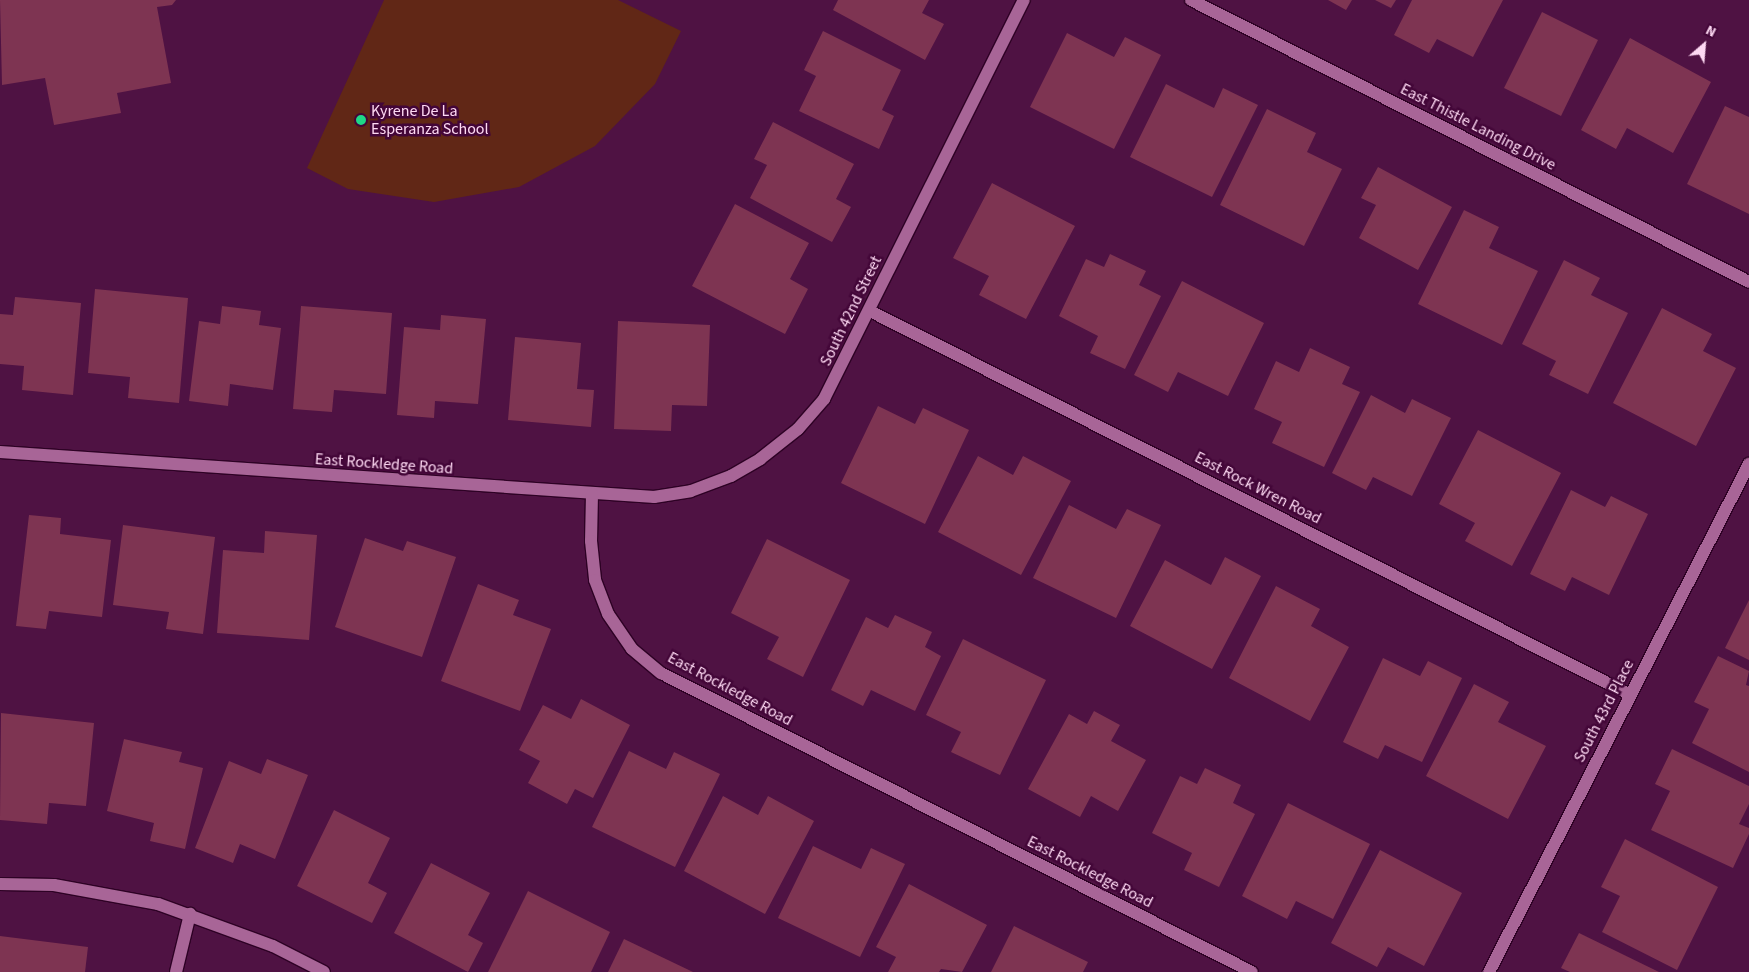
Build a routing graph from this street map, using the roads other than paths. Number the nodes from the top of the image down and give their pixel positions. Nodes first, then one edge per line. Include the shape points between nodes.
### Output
1 (1024, 0) edge
2 (1191, 0) edge
3 (1749, 282) edge
4 (870, 311) junction
5 (0, 452) edge
6 (1749, 464) edge
7 (592, 494) junction
8 (1630, 695) junction
9 (0, 884) edge
10 (190, 914) junction
11 (176, 972) edge
12 (324, 972) edge
13 (1252, 972) edge
14 (1489, 972) edge

1 - 4 street, South 42nd Street
2 - 3 street, East Thistle Landing Drive
4 - 7 street, South 42nd Street via 824,399 798,429 760,459 731,476 691,491 654,497
4 - 8 street, East Rock Wren Road
5 - 7 street, East Rockledge Road
6 - 8 street, South 43rd Place
7 - 13 street, East Rockledge Road via 591,541 595,580 608,614 632,649 661,673
8 - 14 street, South 43rd Place
9 - 10 street via 54,885 125,897
10 - 11 street
10 - 12 street via 273,946

